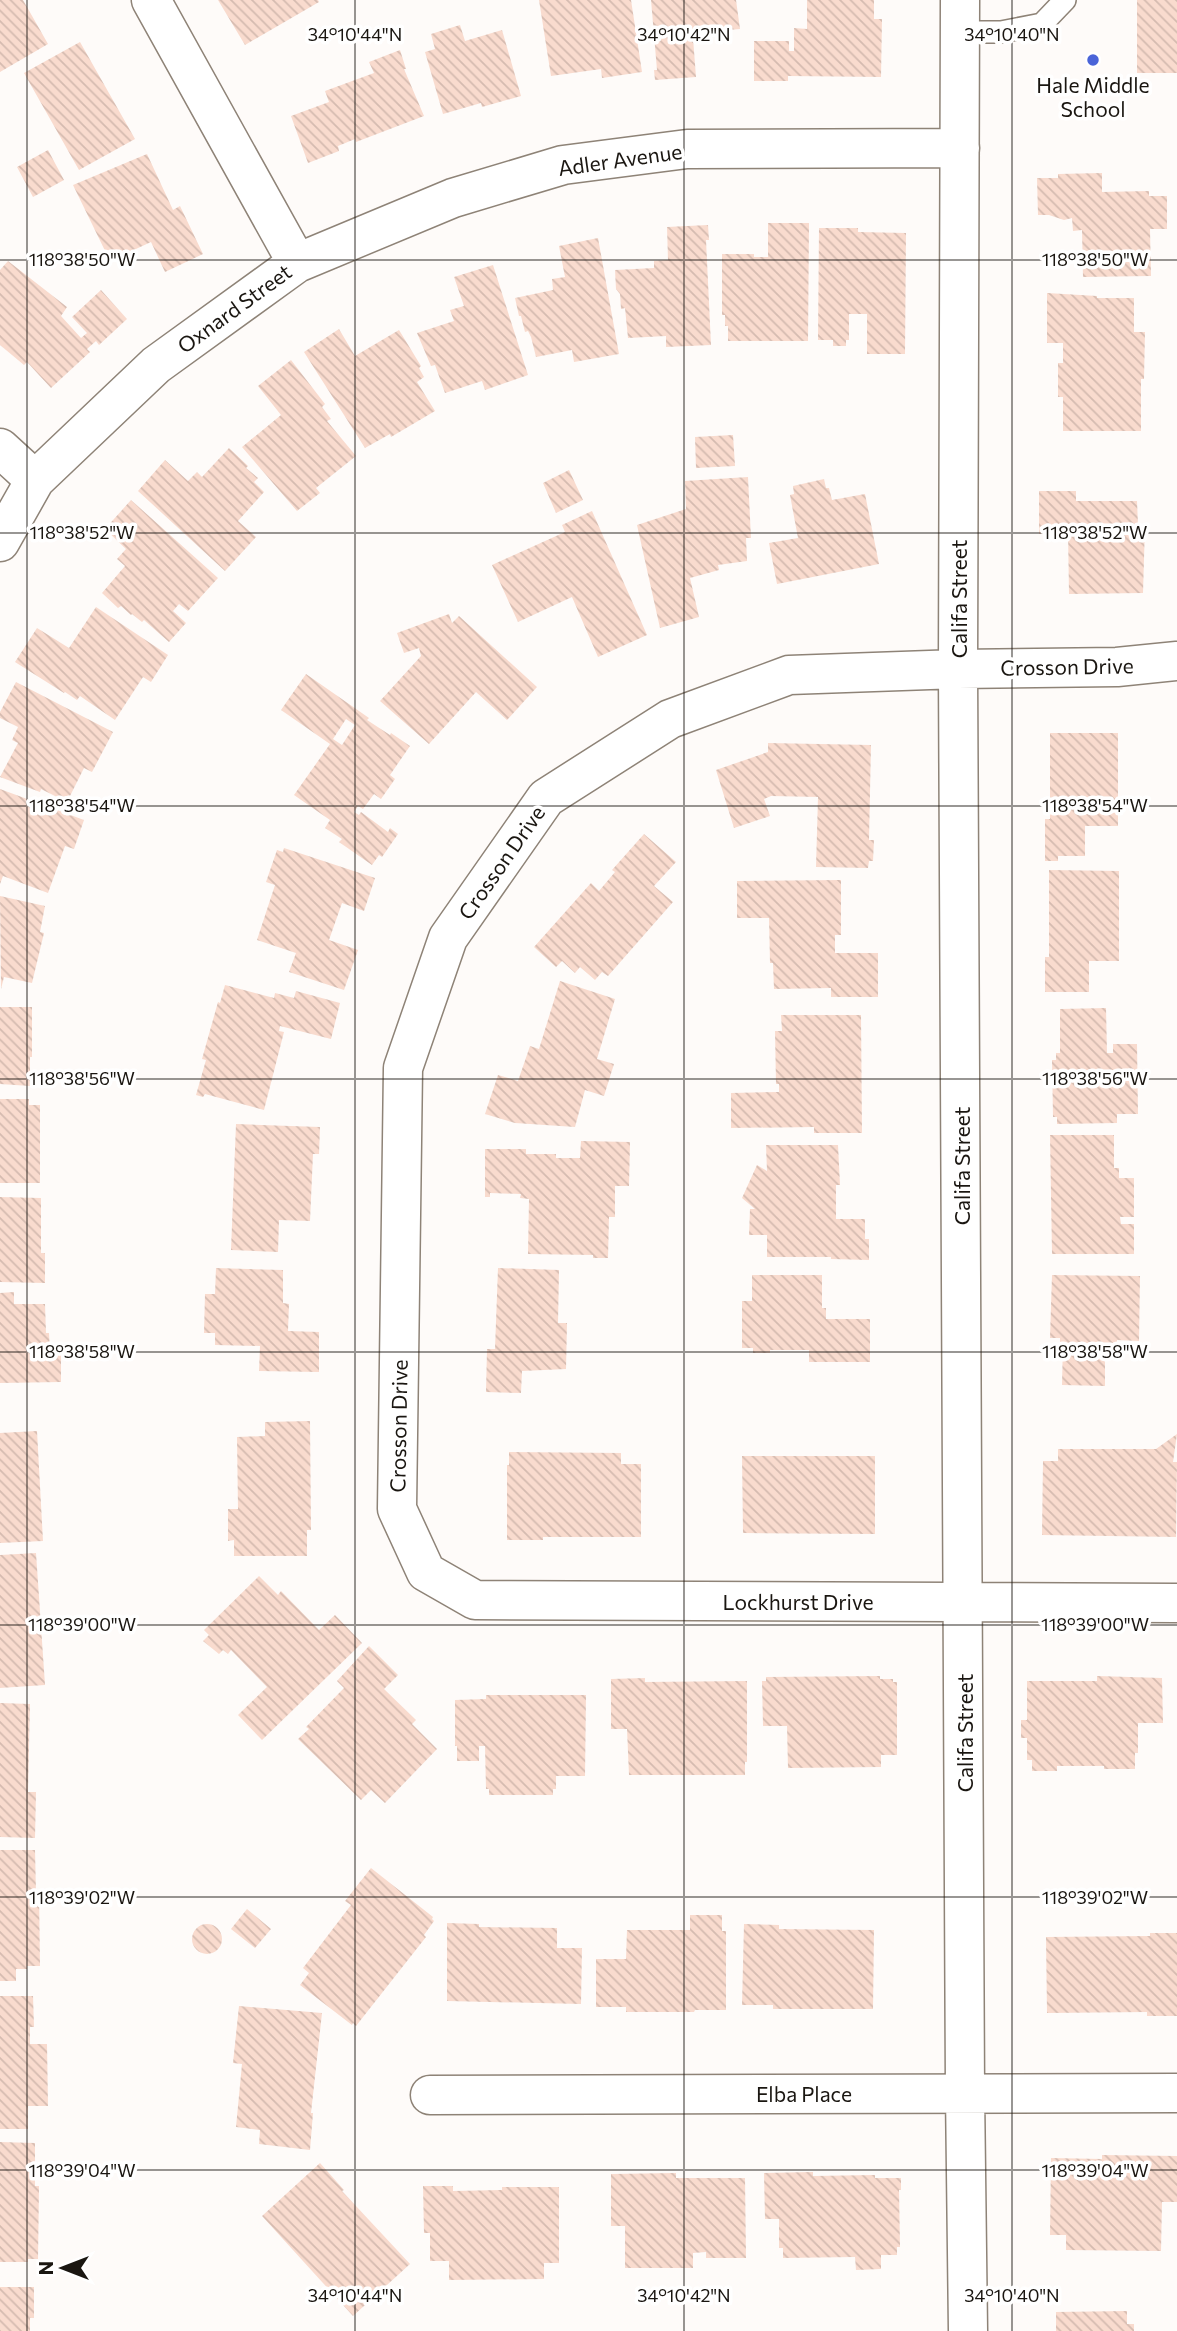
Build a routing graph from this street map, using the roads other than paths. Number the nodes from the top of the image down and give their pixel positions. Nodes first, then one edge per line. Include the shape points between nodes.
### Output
1 (151, 0) edge
2 (1065, 0) edge
3 (960, 16) edge
4 (960, 148) junction
5 (297, 263) junction
6 (0, 448) edge
7 (36, 480) junction
8 (0, 541) edge
9 (1177, 661) edge
10 (958, 669) junction
11 (426, 1572) joint
12 (964, 1603) junction
13 (1177, 1603) edge
14 (965, 2092) junction
15 (1177, 2093) edge
16 (430, 2095) dead end
17 (968, 2331) edge

1 - 5 street, Oxnard Street
2 - 3 lane via 1042,24 1001,32
3 - 4 street, Califa Street
4 - 5 street, Adler Avenue via 687,149 563,165 453,198
4 - 10 street, Califa Street
5 - 7 street, Oxnard Street via 156,365
6 - 7 street
7 - 8 street, Oxnard Street
9 - 10 street, Crosson Drive via 1117,667
10 - 11 street, Crosson Drive via 789,675 670,719 546,798 448,938 403,1068 397,1509
10 - 12 street, Califa Street
11 - 12 street, Lockhurst Drive via 475,1600
12 - 13 street, Lockhurst Drive
12 - 14 street, Califa Street
14 - 15 street, Elba Place
14 - 16 street, Elba Place
14 - 17 street, Califa Street

